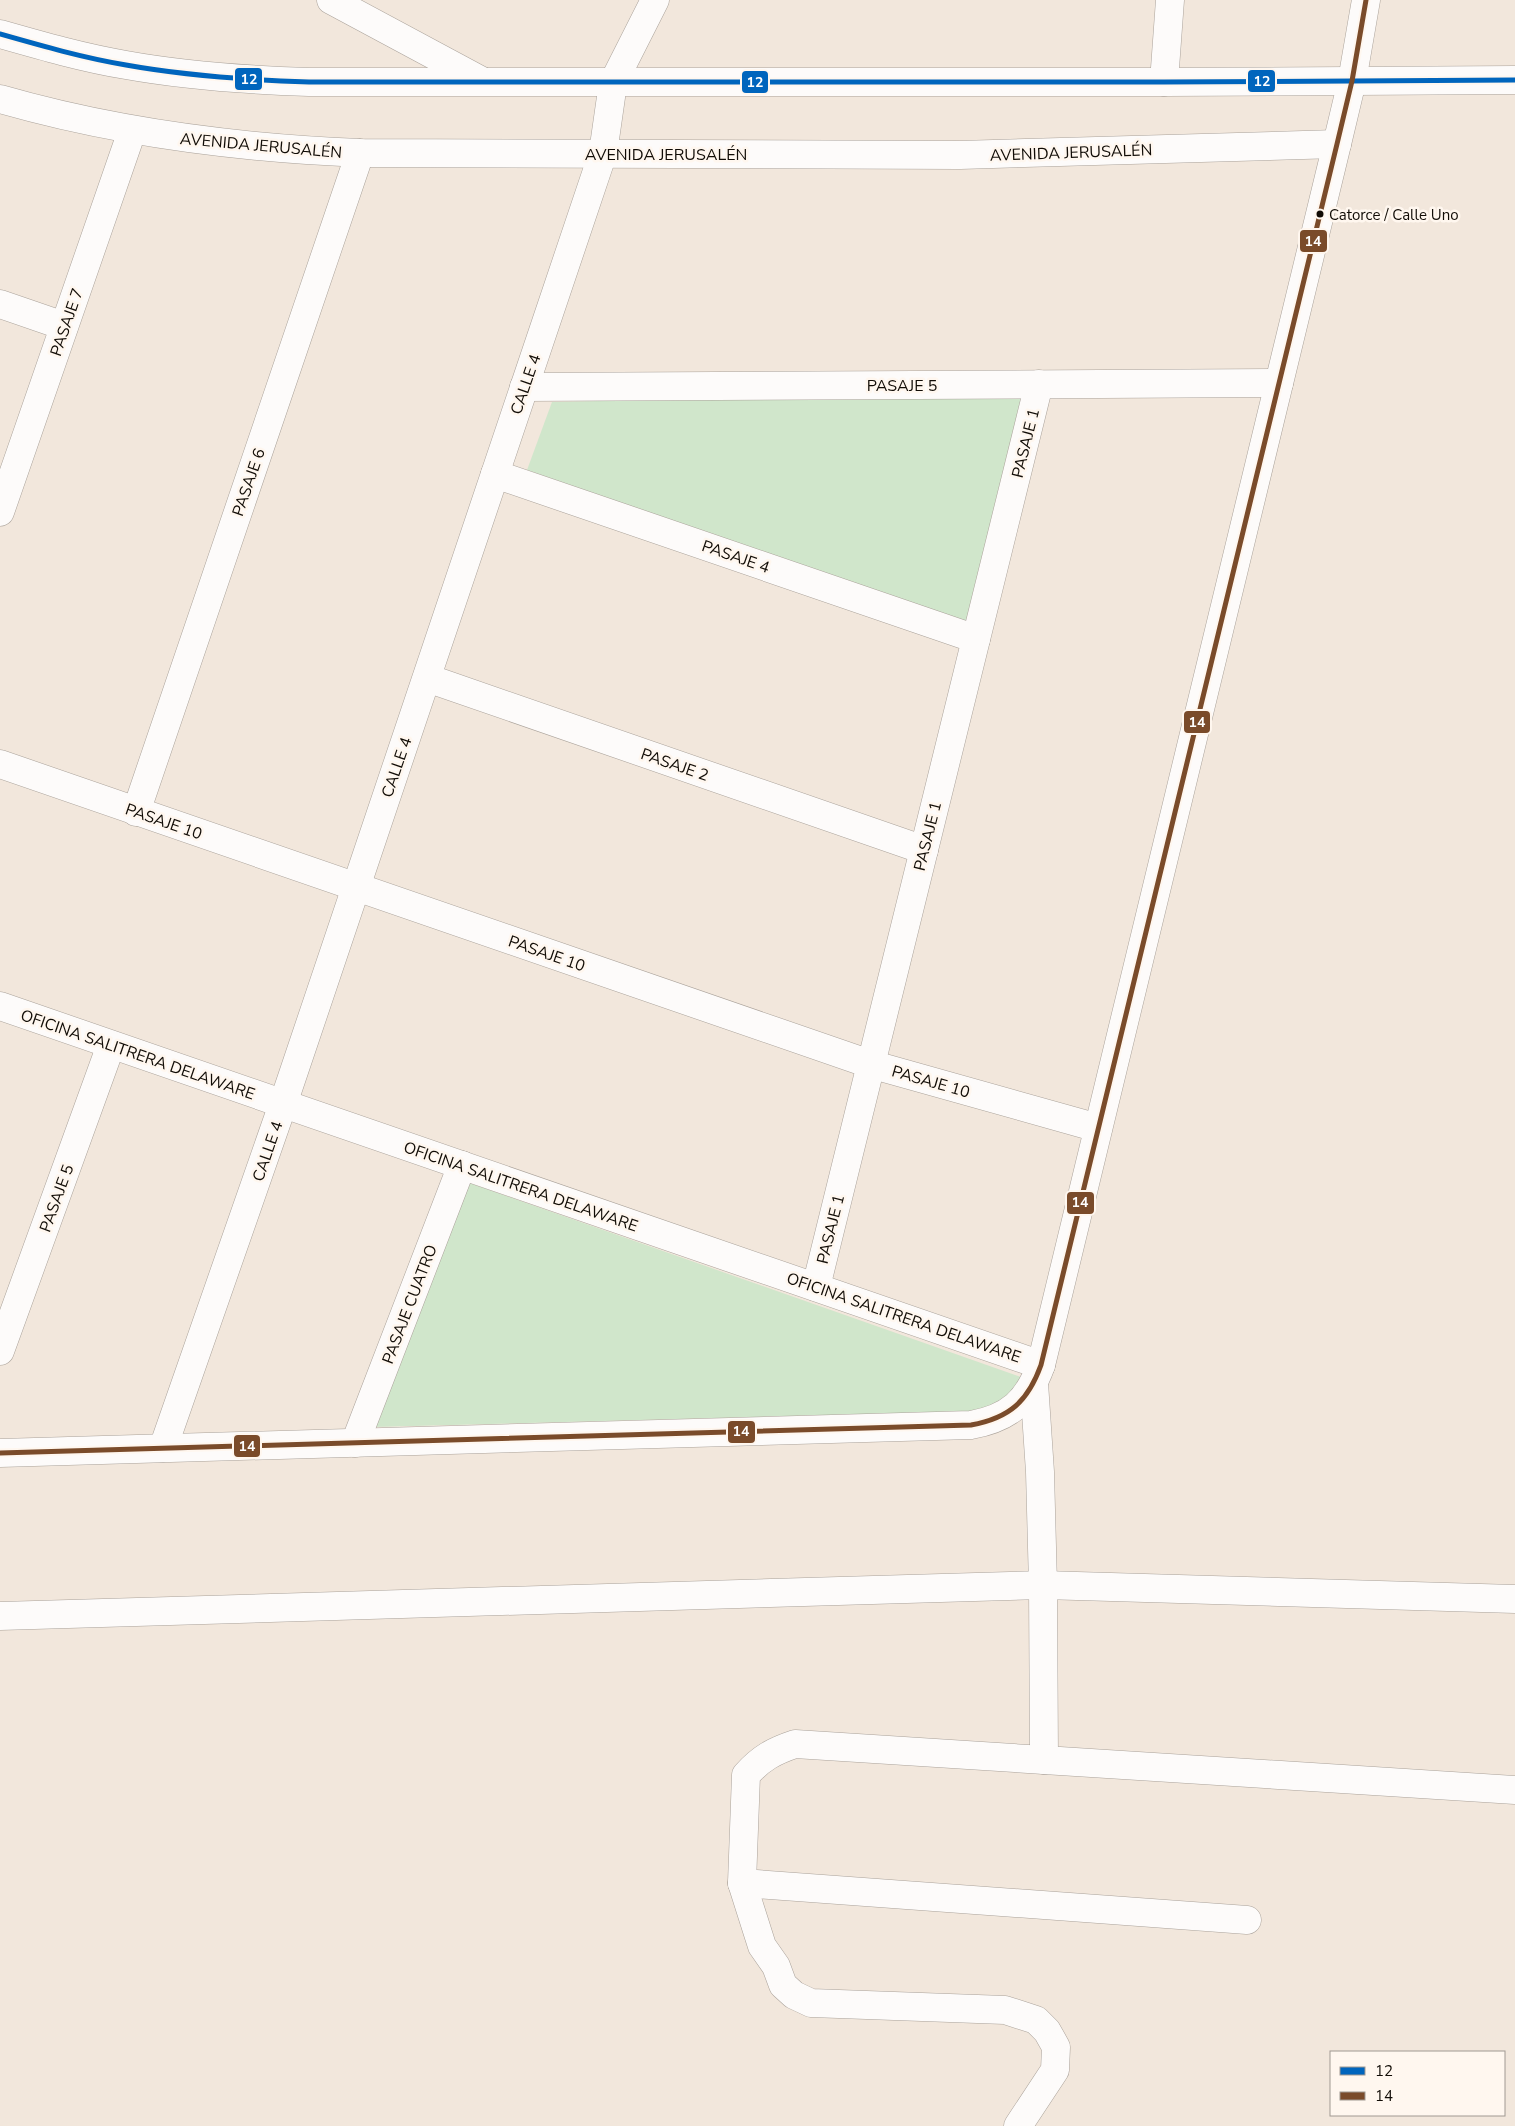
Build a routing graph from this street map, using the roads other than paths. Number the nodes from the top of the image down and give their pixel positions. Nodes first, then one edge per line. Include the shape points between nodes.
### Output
1 (331, 0) edge
2 (655, 0) edge
3 (1170, 0) edge
4 (1366, 0) edge
5 (0, 34) edge
6 (1515, 80) edge
7 (1352, 81) junction
8 (1164, 82) junction
9 (486, 83) junction
10 (613, 83) junction
11 (0, 99) edge
12 (132, 131) junction
13 (1337, 144) junction
14 (360, 153) junction
15 (603, 153) junction
16 (0, 304) edge
17 (64, 326) junction
18 (1279, 383) junction
19 (1039, 384) junction
20 (524, 387) junction
21 (495, 474) junction
22 (0, 512) edge
23 (976, 639) junction
24 (427, 678) junction
25 (0, 764) edge
26 (136, 812) junction
27 (924, 850) junction
28 (356, 887) junction
29 (0, 1006) edge
30 (112, 1045) junction
31 (870, 1064) junction
32 (284, 1104) junction
33 (1098, 1128) junction
34 (462, 1165) junction
35 (816, 1287) junction
36 (0, 1351) edge
37 (1038, 1374) junction
38 (356, 1443) junction
39 (163, 1448) junction
40 (0, 1453) edge
41 (1043, 1585) junction
42 (1515, 1599) edge
43 (0, 1616) edge
44 (1044, 1760) junction
45 (1515, 1790) edge
46 (742, 1883) junction
47 (1247, 1920) dead end
48 (1018, 2126) edge

1 - 9 street
2 - 10 street, CALLE 4
3 - 8 street
4 - 7 street
5 - 9 street via 62,52 186,74 300,82
6 - 7 street
7 - 8 street
7 - 13 street
8 - 10 street
9 - 10 street
10 - 15 street, CALLE 4
11 - 12 street, AVENIDA JERUSALÉN
12 - 14 street, AVENIDA JERUSALÉN via 265,148
12 - 17 street, PASAJE 7
13 - 15 street, AVENIDA JERUSALÉN via 960,155
13 - 18 street
14 - 15 street, AVENIDA JERUSALÉN
14 - 26 street, PASAJE 6
15 - 20 street, CALLE 4
16 - 17 street
17 - 22 street, PASAJE 7
18 - 19 street, PASAJE 5
18 - 33 street
19 - 20 street, PASAJE 5
19 - 23 street, PASAJE 1
20 - 21 street, CALLE 4
21 - 23 street, PASAJE 4
21 - 24 street, CALLE 4
23 - 27 street, PASAJE 1
24 - 27 street, PASAJE 2
24 - 28 street, CALLE 4
25 - 26 street, PASAJE 10
26 - 28 street, PASAJE 10
27 - 31 street, PASAJE 1
28 - 31 street, PASAJE 10
28 - 32 street, CALLE 4
29 - 30 street, OFICINA SALITRERA DELAWARE
30 - 32 street, OFICINA SALITRERA DELAWARE
30 - 36 street, PASAJE 5
31 - 33 street, PASAJE 10
31 - 35 street, PASAJE 1
32 - 34 street, OFICINA SALITRERA DELAWARE
32 - 39 street, CALLE 4
33 - 37 street
34 - 35 street, OFICINA SALITRERA DELAWARE
34 - 38 street, PASAJE CUATRO
35 - 37 street, OFICINA SALITRERA DELAWARE
37 - 38 street via 1025,1397 1013,1409 986,1422 971,1425
37 - 41 street
38 - 39 street
39 - 40 street
41 - 42 street
41 - 43 street
41 - 44 street
44 - 45 street
44 - 46 street via 795,1744 773,1751 746,1775
46 - 47 street
46 - 48 street via 762,1946 784,1985 794,1995 811,2003 1005,2010 1036,2020 1056,2047 1056,2070

